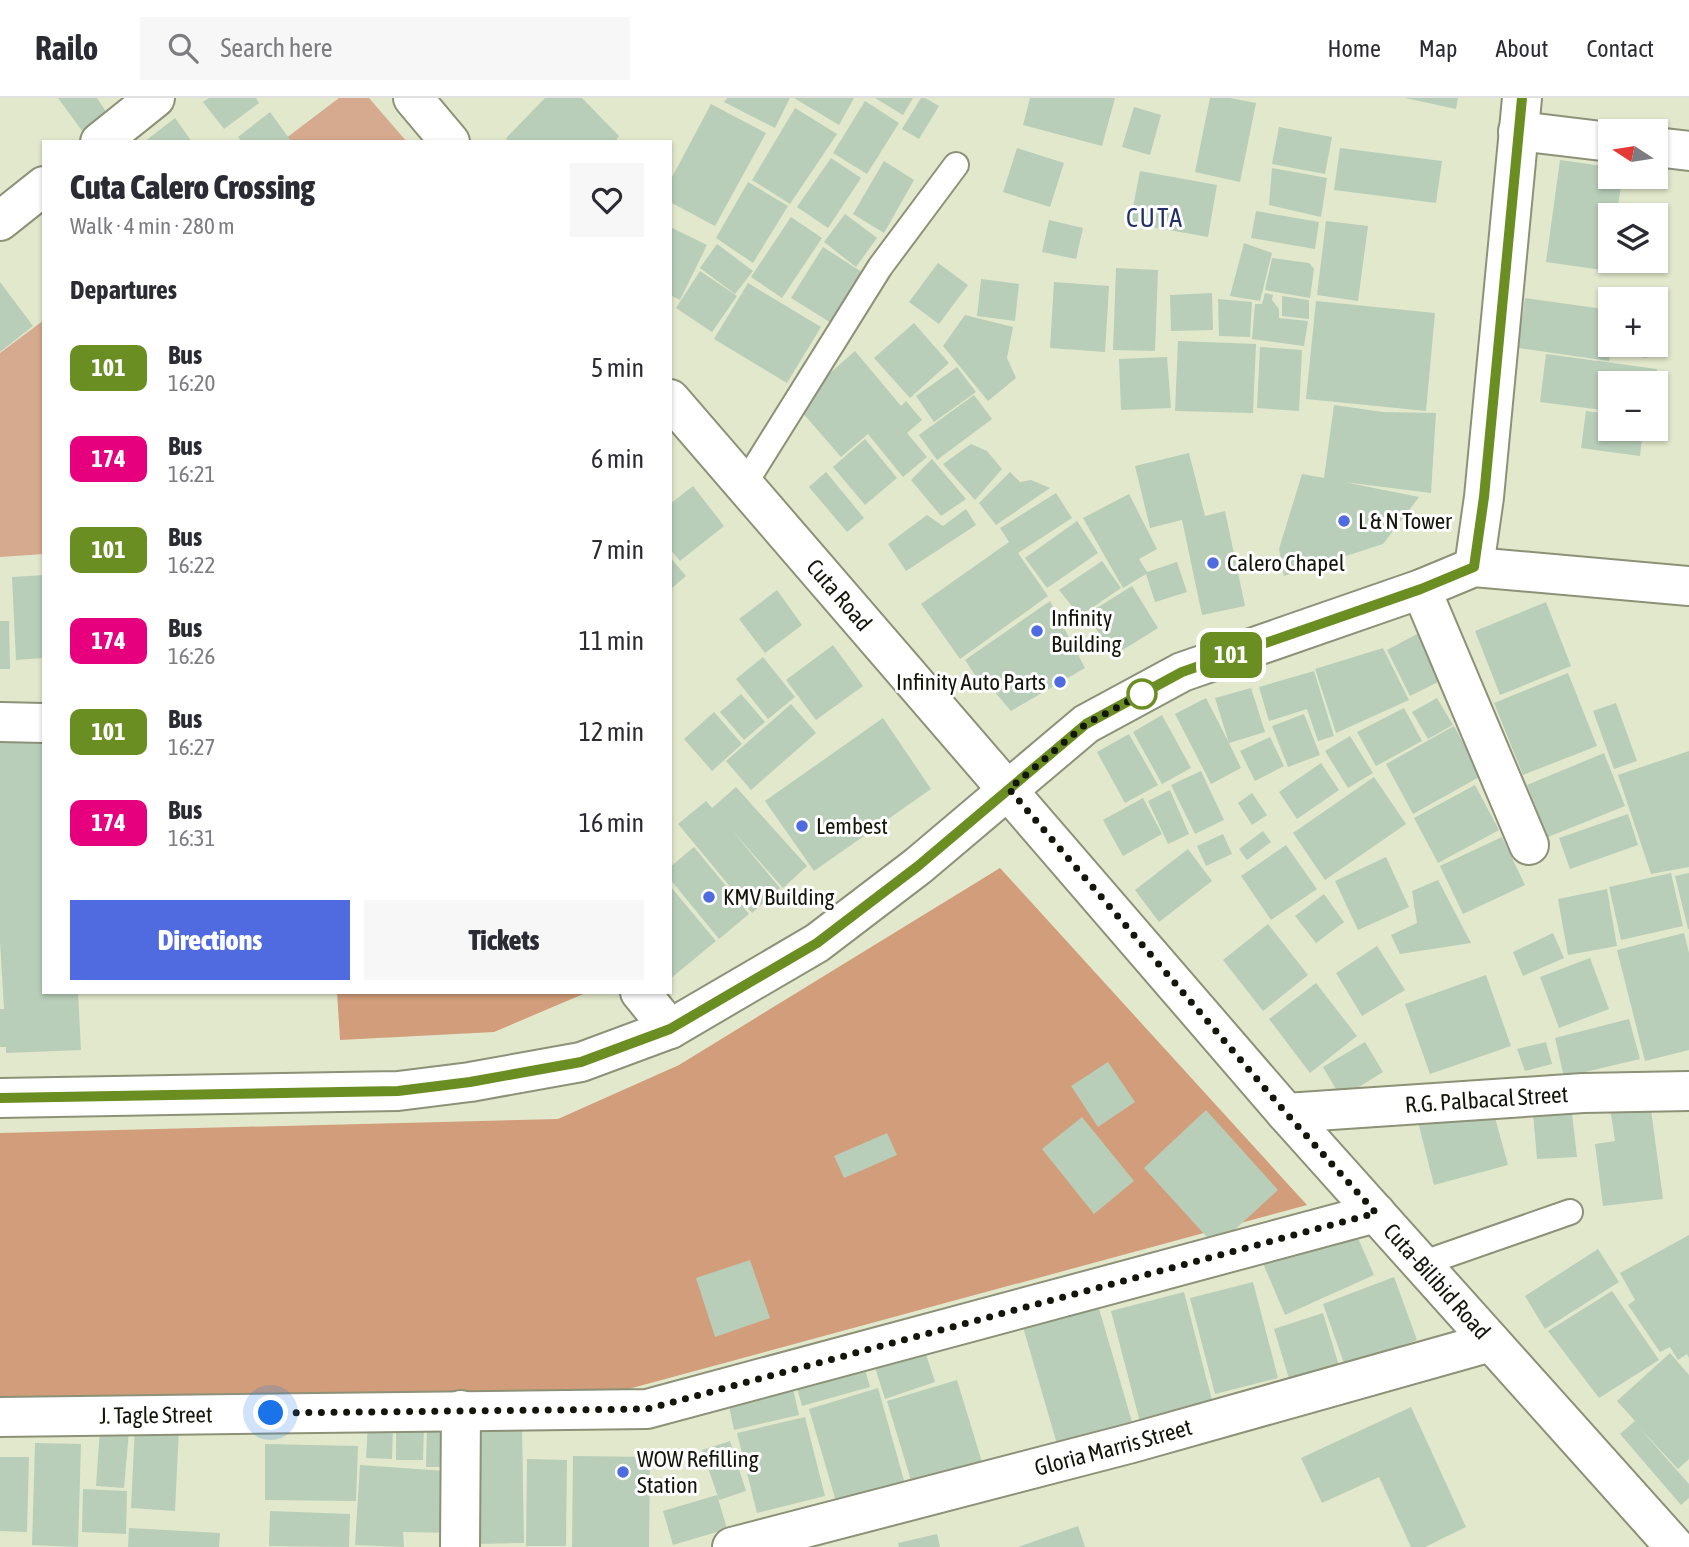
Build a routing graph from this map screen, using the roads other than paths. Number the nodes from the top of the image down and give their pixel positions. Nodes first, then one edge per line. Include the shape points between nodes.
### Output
1 (155, 98) edge
2 (413, 98) edge
3 (1520, 114) edge
4 (1598, 138) edge
5 (102, 140) edge
6 (448, 140) edge
7 (1668, 148) edge
8 (1689, 151) edge
9 (956, 165) dead end
10 (42, 188) edge
11 (0, 221) edge
12 (672, 401) edge
13 (744, 485) junction
14 (1474, 567) junction
15 (1689, 586) edge
16 (1421, 589) junction
17 (1, 722) edge
18 (42, 723) edge
19 (1009, 789) junction
20 (1529, 845) dead end
21 (642, 994) edge
22 (670, 1029) junction
23 (1689, 1091) edge
24 (0, 1098) edge
25 (1286, 1113) junction
26 (1570, 1212) dead end
27 (1376, 1213) junction
28 (1421, 1264) junction
29 (1491, 1342) junction
30 (461, 1410) junction
31 (0, 1417) edge
32 (754, 1544) edge
33 (460, 1547) edge
34 (1675, 1547) edge

1 - 5 street
2 - 6 street
3 - 4 street
3 - 14 street
7 - 8 street
9 - 13 lane via 880,267
10 - 11 street
12 - 13 street, Cuta Road
13 - 19 street, Cuta Road
14 - 15 street
14 - 16 street
16 - 19 street via 1182,672 1086,724
16 - 20 street
17 - 18 street
19 - 22 street via 817,943
19 - 25 street, Cuta-Bilibid Road
21 - 22 street
22 - 24 street via 581,1062 398,1091
23 - 25 street, R.G. Palbacal Street via 1583,1093
25 - 27 street, Cuta-Bilibid Road
26 - 28 lane
27 - 28 street, Cuta-Bilibid Road
27 - 30 street, J. Tagle Street via 647,1409
28 - 29 street, Cuta-Bilibid Road
29 - 32 street, Gloria Marris Street
29 - 34 street, Cuta-Bilibid Road
30 - 31 street, J. Tagle Street
30 - 33 street

